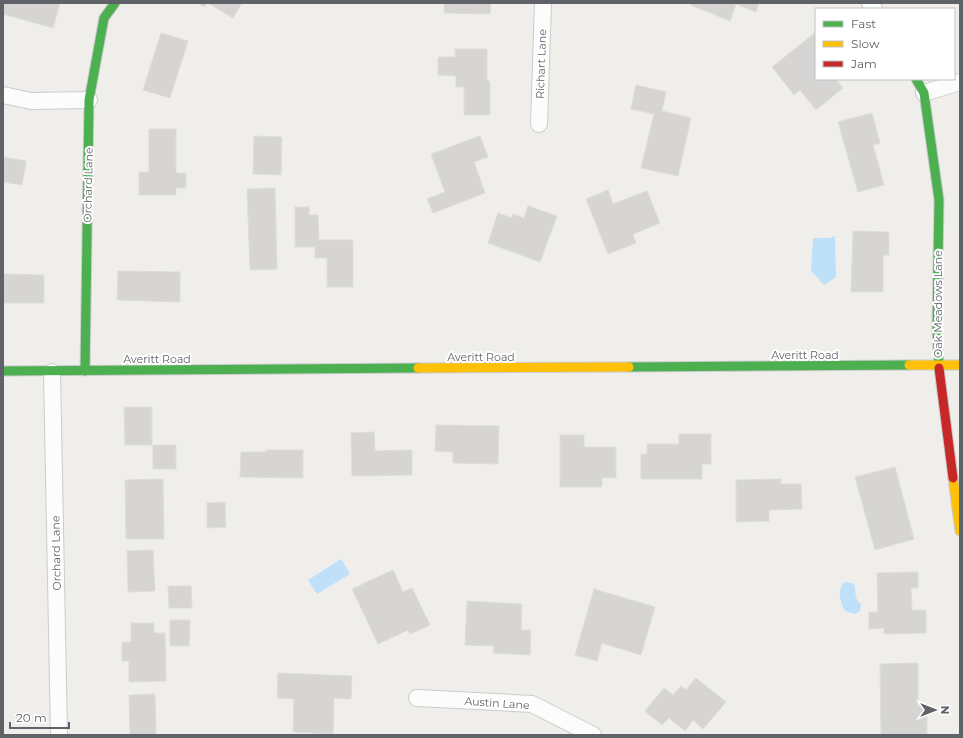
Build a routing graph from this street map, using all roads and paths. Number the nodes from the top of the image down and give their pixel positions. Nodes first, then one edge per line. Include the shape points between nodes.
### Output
1 (114, 3) edge
2 (543, 3) edge
3 (917, 80) edge
4 (960, 82) edge
5 (924, 93) junction
6 (3, 95) edge
7 (89, 100) junction
8 (539, 124) dead end
9 (960, 365) edge
10 (939, 366) junction
11 (3, 371) edge
12 (86, 371) junction
13 (52, 372) junction
14 (960, 531) edge
15 (417, 698) dead end
16 (59, 735) edge
17 (593, 735) edge

1 - 7 street, Orchard Lane via 104,18
2 - 8 street, Richart Lane
3 - 5 street, Oak Meadows Lane
4 - 5 street
5 - 10 street, Oak Meadows Lane via 939,200
6 - 7 street via 31,101
7 - 12 street, Orchard Lane
9 - 10 street, Averitt Road
10 - 12 street, Averitt Road
10 - 14 street, Oak Meadows Lane
11 - 13 street, Averitt Road
12 - 13 street, Averitt Road
13 - 16 street, Orchard Lane
15 - 17 street, Austin Lane via 532,704

